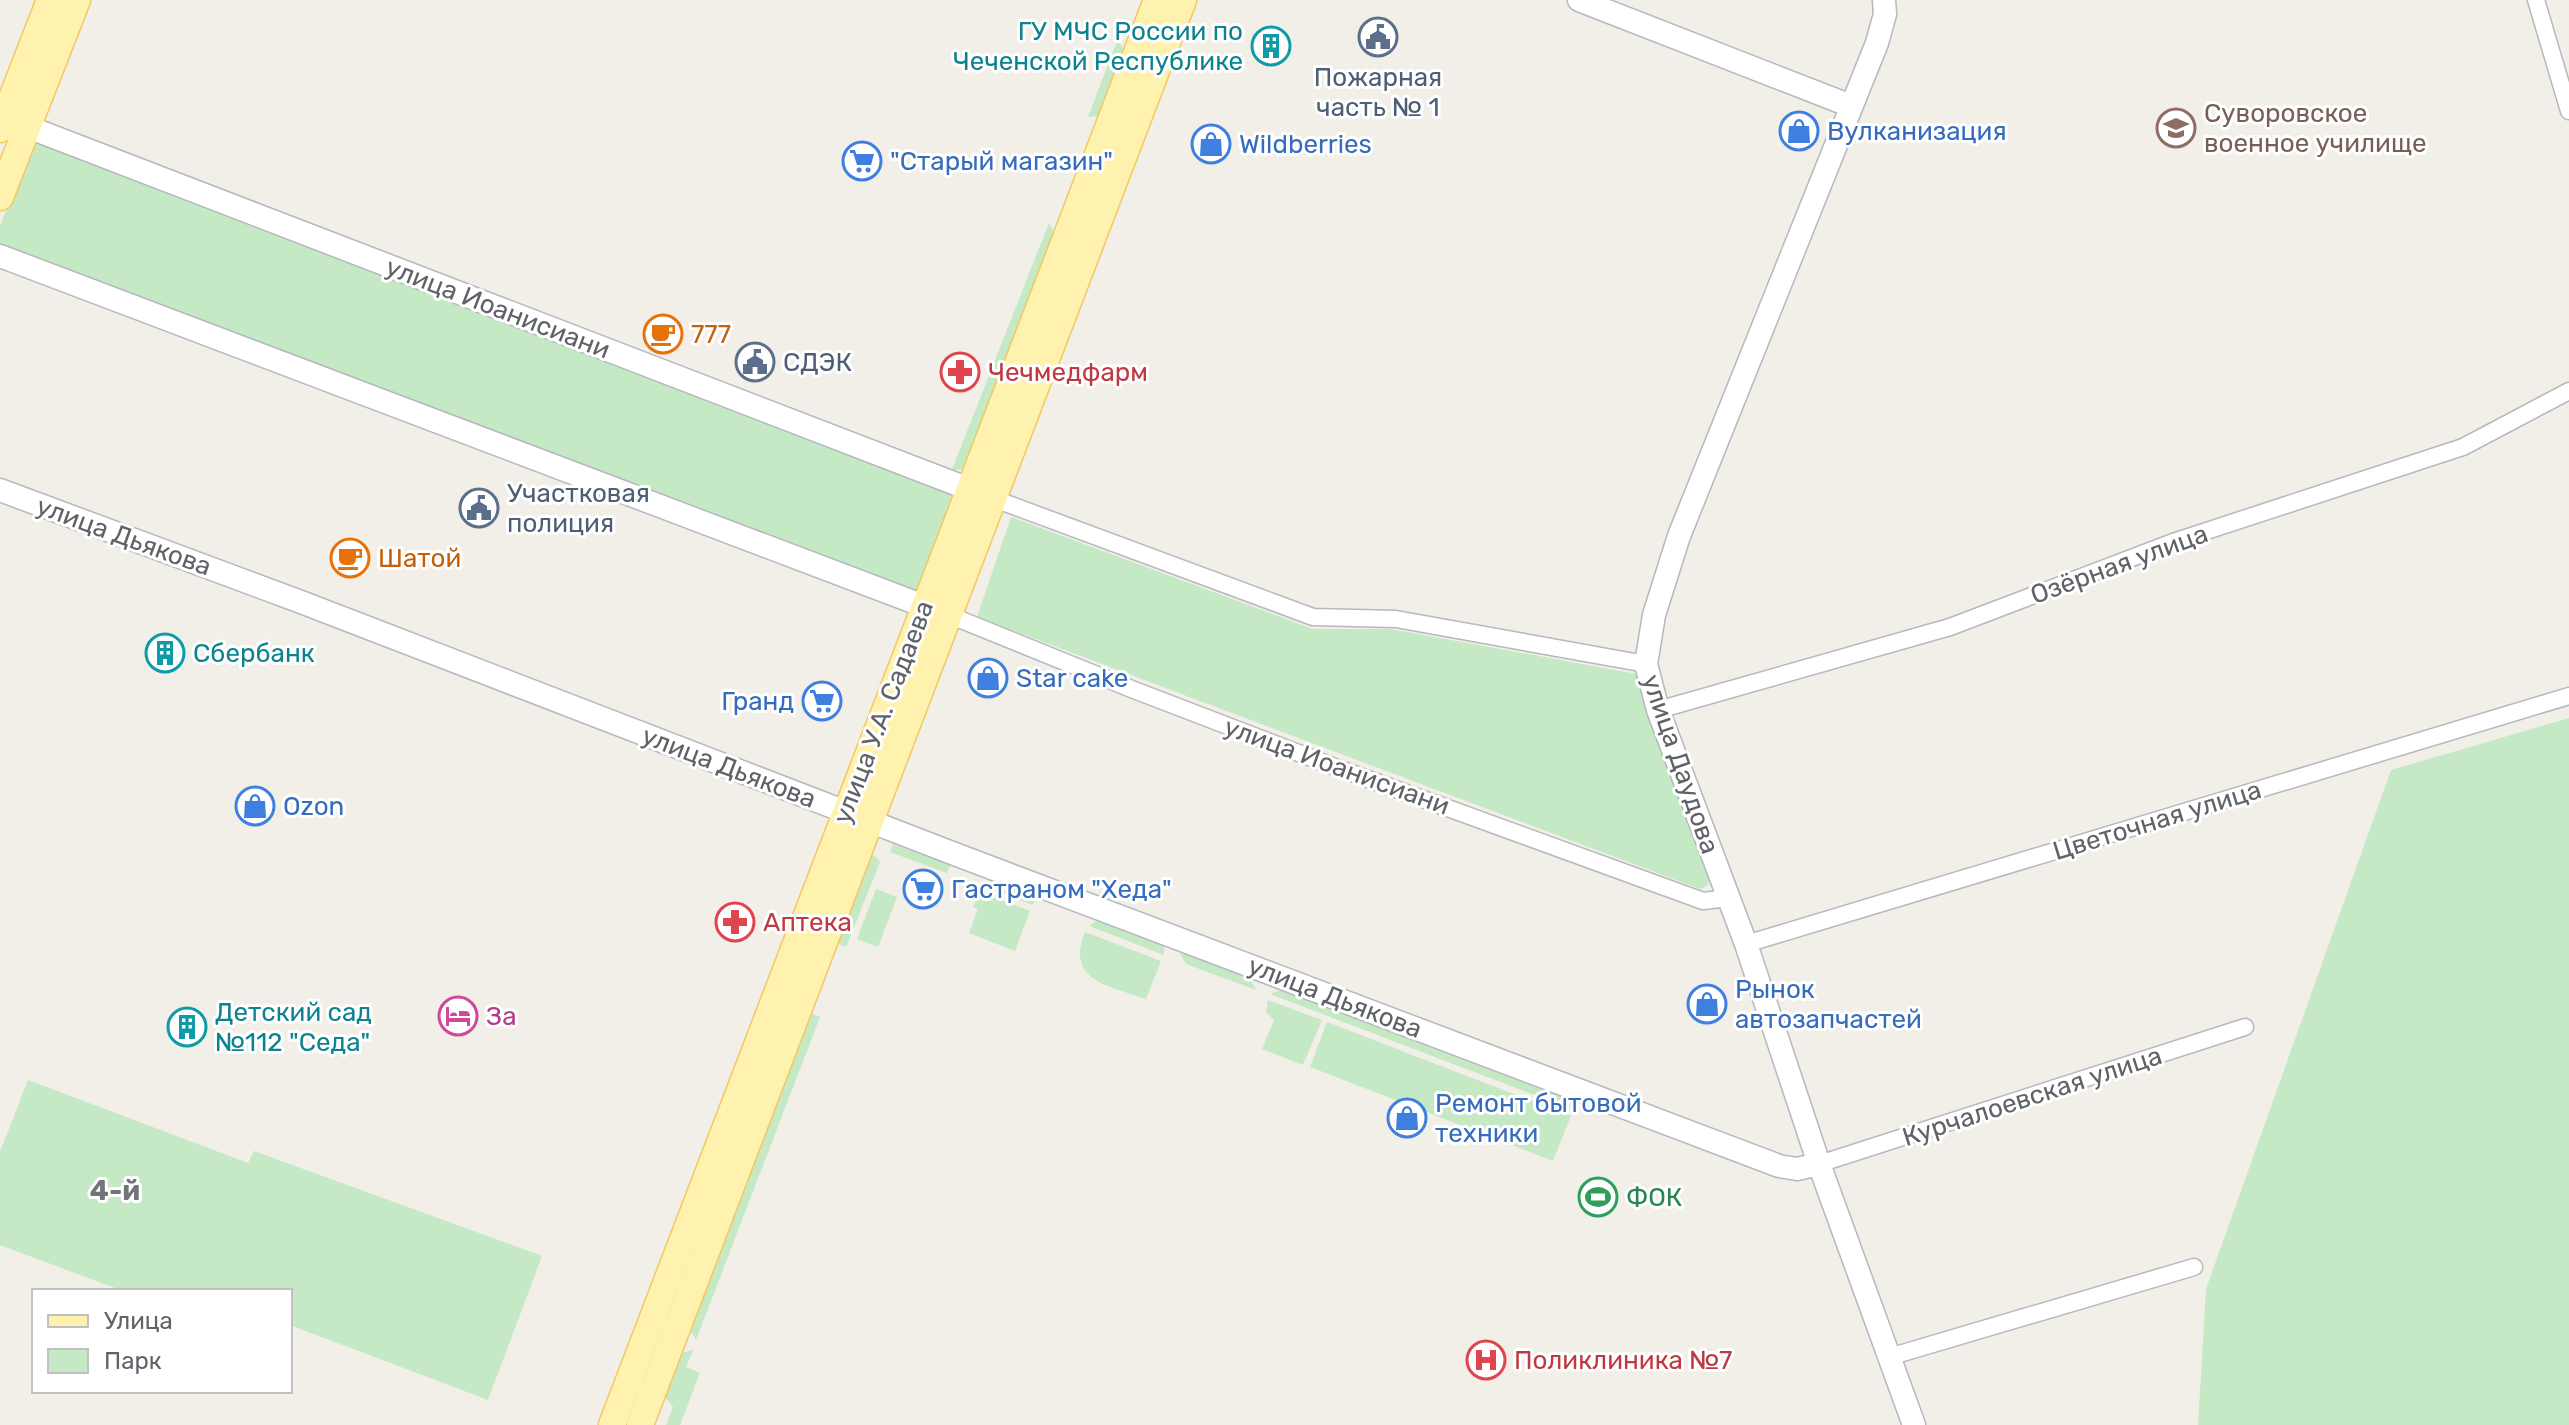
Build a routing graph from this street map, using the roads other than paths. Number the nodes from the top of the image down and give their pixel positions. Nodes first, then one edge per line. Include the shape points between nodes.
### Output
1 (50, 0) edge
2 (77, 0) edge
3 (1157, 0) edge
4 (1183, 0) edge
5 (1579, 0) edge
6 (1884, 0) edge
7 (2536, 0) edge
8 (1851, 106) junction
9 (2569, 111) edge
10 (28, 127) junction
11 (0, 129) edge
12 (0, 197) edge
13 (0, 256) edge
14 (2569, 391) edge
15 (0, 490) edge
16 (980, 494) junction
17 (924, 606) junction
18 (949, 615) junction
19 (1646, 664) junction
20 (2569, 696) edge
21 (1658, 710) junction
22 (845, 811) junction
23 (870, 820) junction
24 (1729, 898) junction
25 (1746, 944) junction
26 (2245, 1027) dead end
27 (1819, 1164) junction
28 (2194, 1267) dead end
29 (1889, 1357) junction
30 (612, 1425) edge
31 (640, 1425) edge
32 (1914, 1425) edge

1 - 11 main road
2 - 10 main road
3 - 16 main road, улица У.А. Садаева
4 - 16 main road, улица У.А. Садаева
5 - 8 street
6 - 8 street, улица Даудова via 1877,43
7 - 9 street
8 - 19 street, улица Даудова via 1679,536 1654,615
10 - 12 main road
10 - 16 street, улица Иоанисиани
13 - 17 street
14 - 21 street, Озёрная улица via 2463,447 2176,541 1950,627
15 - 22 street, улица Дьякова
16 - 17 main road, улица У.А. Садаева
16 - 18 main road, улица У.А. Садаева
16 - 19 street, улица Иоанисиани via 1313,617 1396,619
17 - 22 main road, улица У.А. Садаева
18 - 23 main road, улица У.А. Садаева
18 - 24 street, улица Иоанисиани via 1335,767 1703,901
19 - 21 street, улица Даудова
20 - 25 street, Цветочная улица
21 - 24 street, улица Даудова
22 - 23 street, улица Дьякова
22 - 30 main road, улица У.А. Садаева
23 - 27 street, улица Дьякова via 1779,1166
23 - 31 main road, улица У.А. Садаева
24 - 25 street, улица Даудова
25 - 27 street, улица Даудова
26 - 27 street, Курчалоевская улица
27 - 29 street, улица Даудова
28 - 29 street
29 - 32 street, улица Даудова

